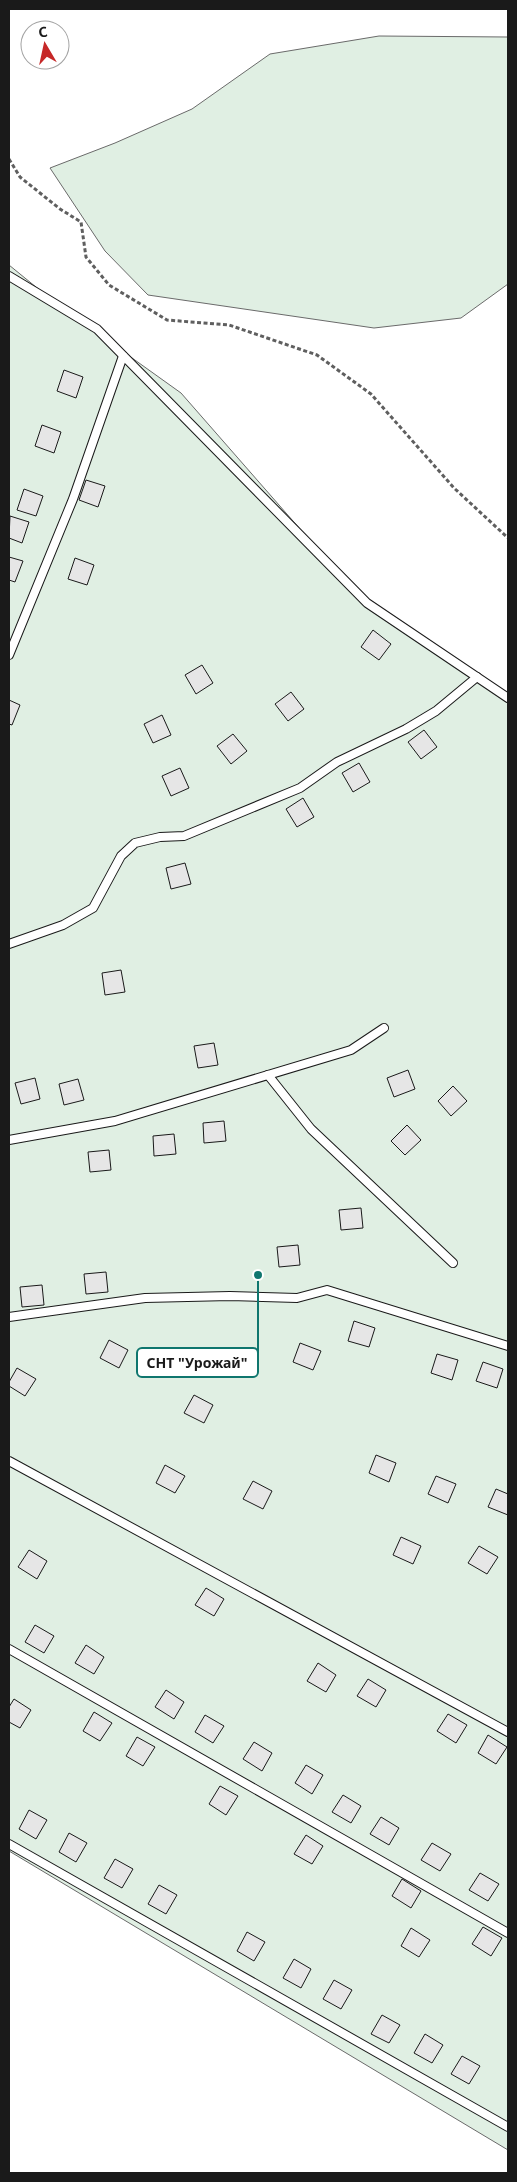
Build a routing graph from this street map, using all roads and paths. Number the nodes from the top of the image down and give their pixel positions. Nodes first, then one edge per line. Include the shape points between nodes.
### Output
1 (9, 159) edge
2 (9, 276) edge
3 (123, 356) junction
4 (508, 538) edge
5 (9, 655) edge
6 (477, 677) junction
7 (508, 698) edge
8 (9, 944) edge
9 (384, 1028) dead end
10 (268, 1075) junction
11 (9, 1140) edge
12 (453, 1264) dead end
13 (9, 1317) edge
14 (508, 1346) edge
15 (9, 1461) edge
16 (9, 1649) edge
17 (508, 1732) edge
18 (9, 1844) edge
19 (508, 1933) edge
20 (508, 2127) edge

1 - 4 path via 20,176 81,222 86,257 109,285 167,320 229,325 317,355 371,394 454,488
2 - 3 lane via 97,329
3 - 5 lane via 73,499
3 - 6 lane via 367,603
6 - 7 lane
6 - 8 lane via 436,711 337,762 300,788 184,836 135,843 121,856 93,908 63,925
9 - 10 lane via 351,1050
10 - 11 lane via 115,1121
10 - 12 lane via 311,1129
13 - 14 lane via 145,1298 297,1298 327,1290
15 - 17 lane
16 - 19 lane
18 - 20 lane

